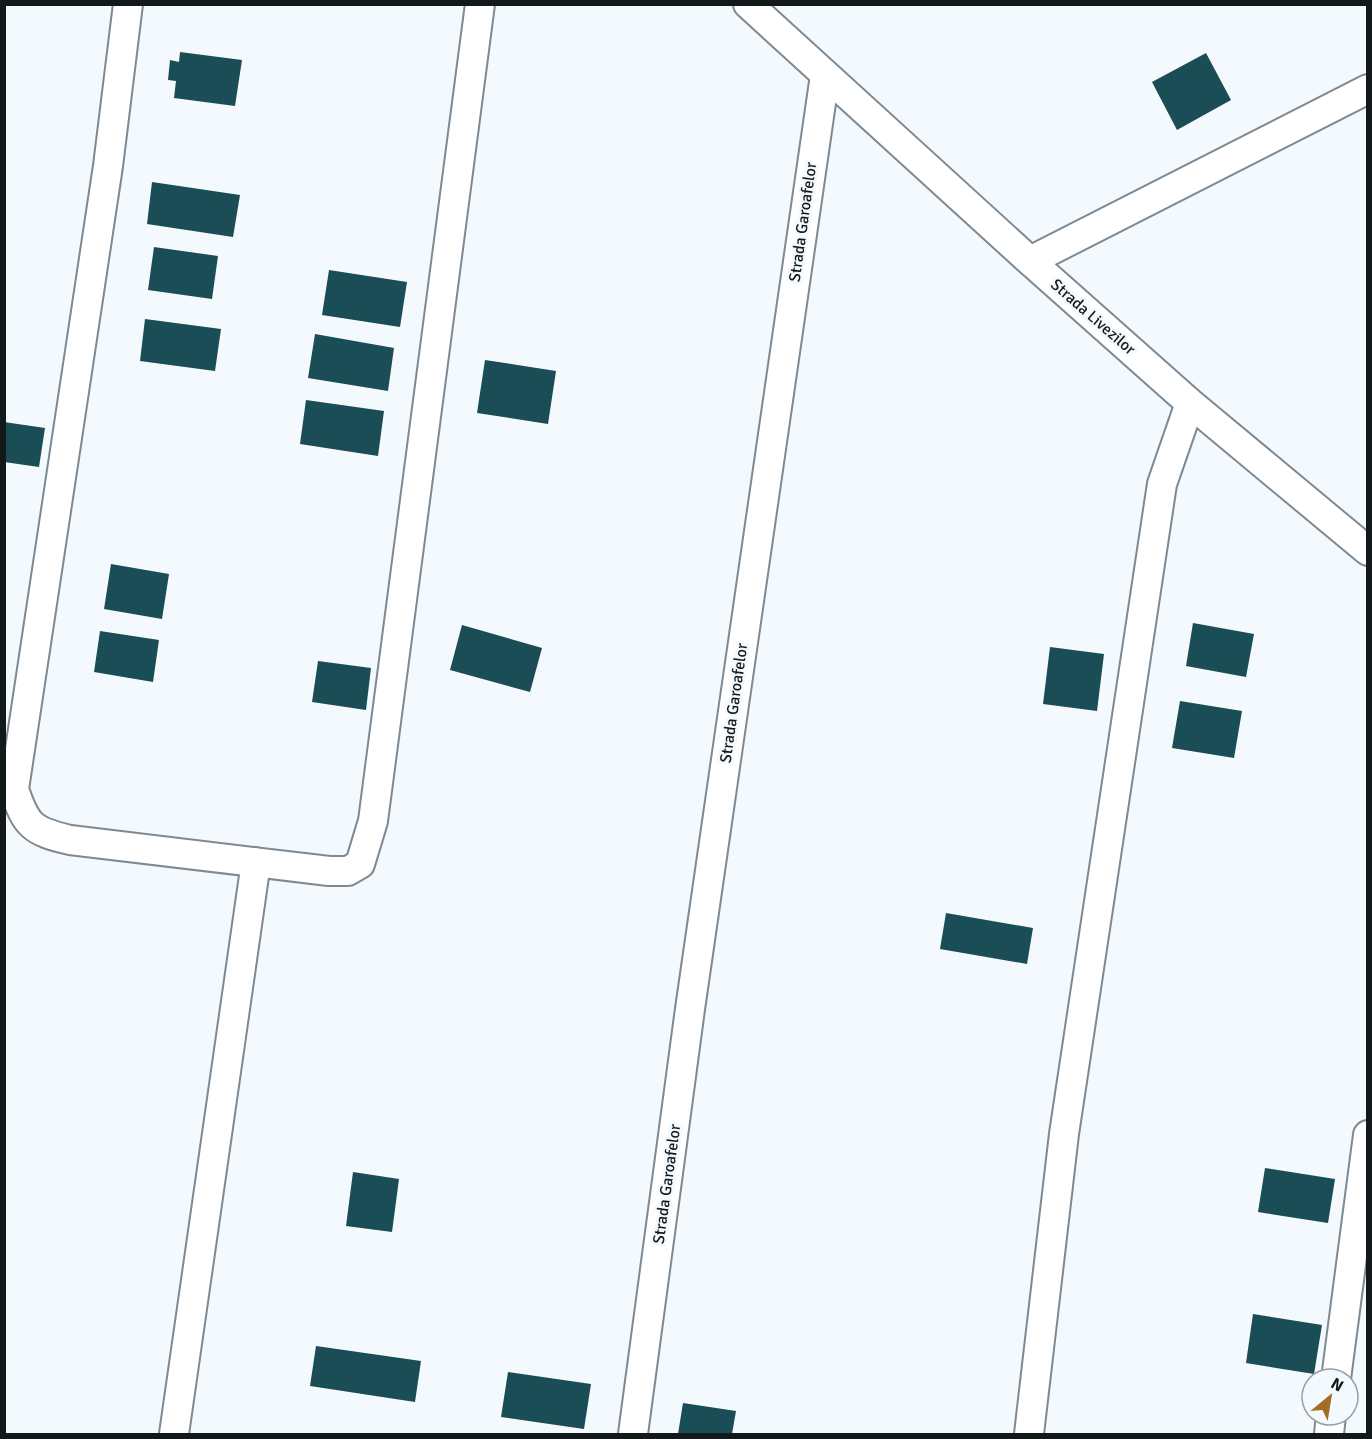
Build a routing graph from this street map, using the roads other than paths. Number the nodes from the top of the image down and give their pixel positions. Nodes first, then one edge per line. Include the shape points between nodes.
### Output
1 (128, 4) edge
2 (480, 4) edge
3 (748, 4) edge
4 (825, 75) junction
5 (1368, 89) edge
6 (1030, 261) junction
7 (1190, 403) junction
8 (1364, 543) edge
9 (256, 862) junction
10 (1368, 1135) edge
11 (1338, 1367) edge
12 (174, 1434) edge
13 (633, 1434) edge
14 (1029, 1434) edge

1 - 9 street via 108,166 14,789 20,806 41,833 70,840
2 - 9 street via 367,849 360,864 348,871
3 - 4 street
4 - 6 street, Strada Livezilor
4 - 13 street, Strada Garoafelor
5 - 6 street
6 - 7 street, Strada Livezilor
7 - 8 street, Strada Livezilor
7 - 14 street via 1162,484 1064,1134
9 - 12 street
10 - 11 street

